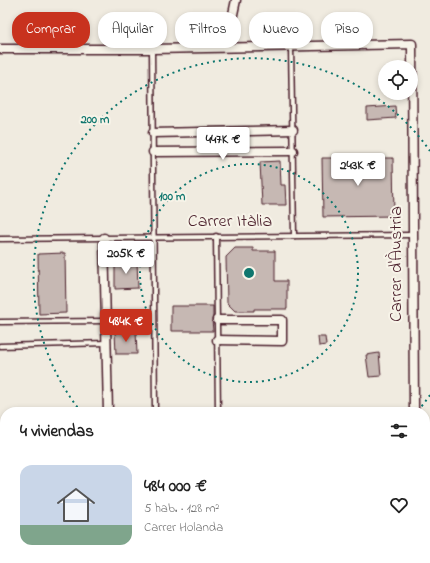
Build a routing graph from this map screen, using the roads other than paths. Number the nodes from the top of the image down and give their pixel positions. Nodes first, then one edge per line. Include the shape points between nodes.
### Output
1 (236, 0) edge
2 (233, 12) edge
3 (313, 46) edge
4 (189, 48) edge
5 (291, 48) edge
6 (0, 49) edge
7 (152, 49) junction
8 (292, 130) junction
9 (153, 133) junction
10 (293, 151) junction
11 (153, 152) junction
12 (412, 235) junction
13 (216, 236) junction
14 (294, 236) junction
15 (154, 237) junction
16 (104, 238) junction
17 (0, 239) edge
18 (217, 320) junction
19 (106, 321) junction
20 (0, 322) edge
21 (217, 340) junction
22 (106, 343) junction
23 (0, 346) edge
24 (108, 407) edge
25 (156, 407) edge
26 (218, 407) edge
27 (414, 407) edge

1 - 2 street
3 - 12 street, Carrer d'Àustria via 412,44
4 - 7 street
5 - 8 lane
6 - 7 street
7 - 9 lane
8 - 9 street
8 - 10 lane
9 - 11 lane
10 - 11 street
10 - 14 lane
11 - 15 lane
12 - 14 lane, Carrer Itàlia
12 - 27 street, Carrer d'Àustria
13 - 14 lane, Carrer Itàlia
13 - 15 lane, Carrer Itàlia
13 - 18 lane
15 - 16 lane, Carrer Itàlia
15 - 25 lane
16 - 17 lane, Carrer Itàlia
16 - 19 street
18 - 21 lane
18 - 21 street via 282,320 282,341
19 - 20 lane
19 - 22 street
21 - 26 lane
22 - 23 lane
22 - 24 street

